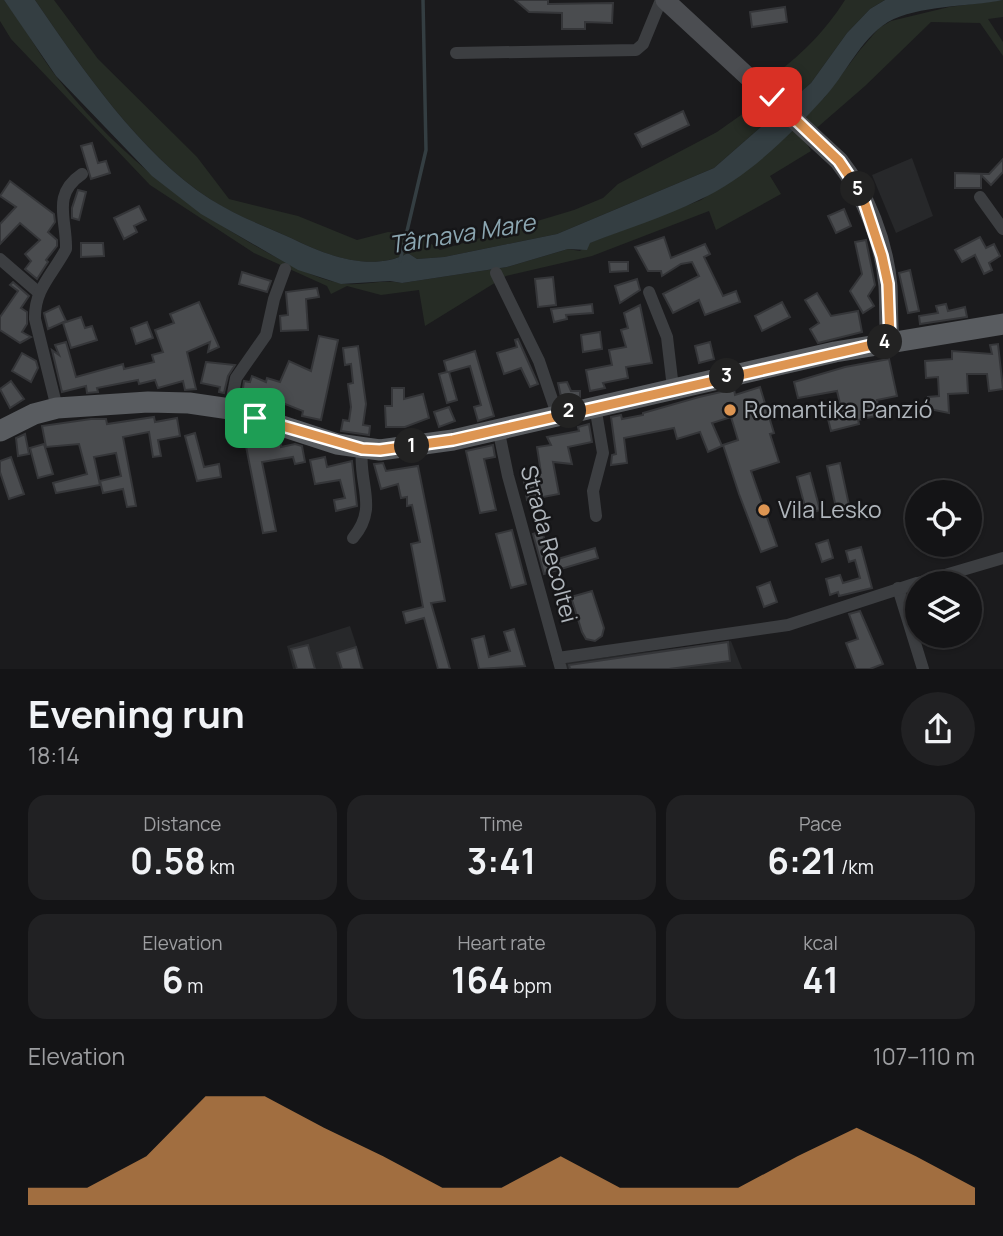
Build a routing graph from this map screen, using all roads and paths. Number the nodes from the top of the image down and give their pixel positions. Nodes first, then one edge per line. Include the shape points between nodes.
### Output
1 (663, 0) edge
2 (456, 53) dead end
3 (82, 174) dead end
4 (980, 197) dead end
5 (1003, 229) edge
6 (0, 259) edge
7 (285, 269) dead end
8 (496, 273) dead end
9 (38, 292) junction
10 (649, 292) dead end
11 (1003, 324) edge
12 (890, 341) junction
13 (673, 388) junction
14 (595, 406) junction
15 (57, 408) junction
16 (230, 410) junction
17 (557, 414) junction
18 (498, 428) junction
19 (0, 431) edge
20 (362, 449) junction
21 (596, 516) dead end
22 (353, 538) dead end
23 (1003, 558) edge
24 (959, 571) edge
25 (905, 586) edge
26 (898, 588) junction
27 (560, 664) edge
28 (923, 669) edge

1 - 2 street via 636,50
1 - 12 main road via 848,172 867,208 888,284
3 - 9 street via 65,194 66,249
4 - 5 street
6 - 9 street
7 - 16 street via 266,335 236,378
8 - 17 street via 539,361
9 - 15 street via 35,319
10 - 13 street via 667,337
11 - 12 main road
12 - 13 main road
13 - 14 main road
14 - 17 main road
14 - 21 street via 603,453 593,491
15 - 16 main road via 148,402
15 - 19 main road
16 - 20 main road
17 - 18 main road
18 - 20 main road via 411,447
18 - 27 street, Strada Recoltei
20 - 22 street via 367,514 365,525
23 - 24 street
25 - 26 street
26 - 27 street via 788,625
26 - 28 street

